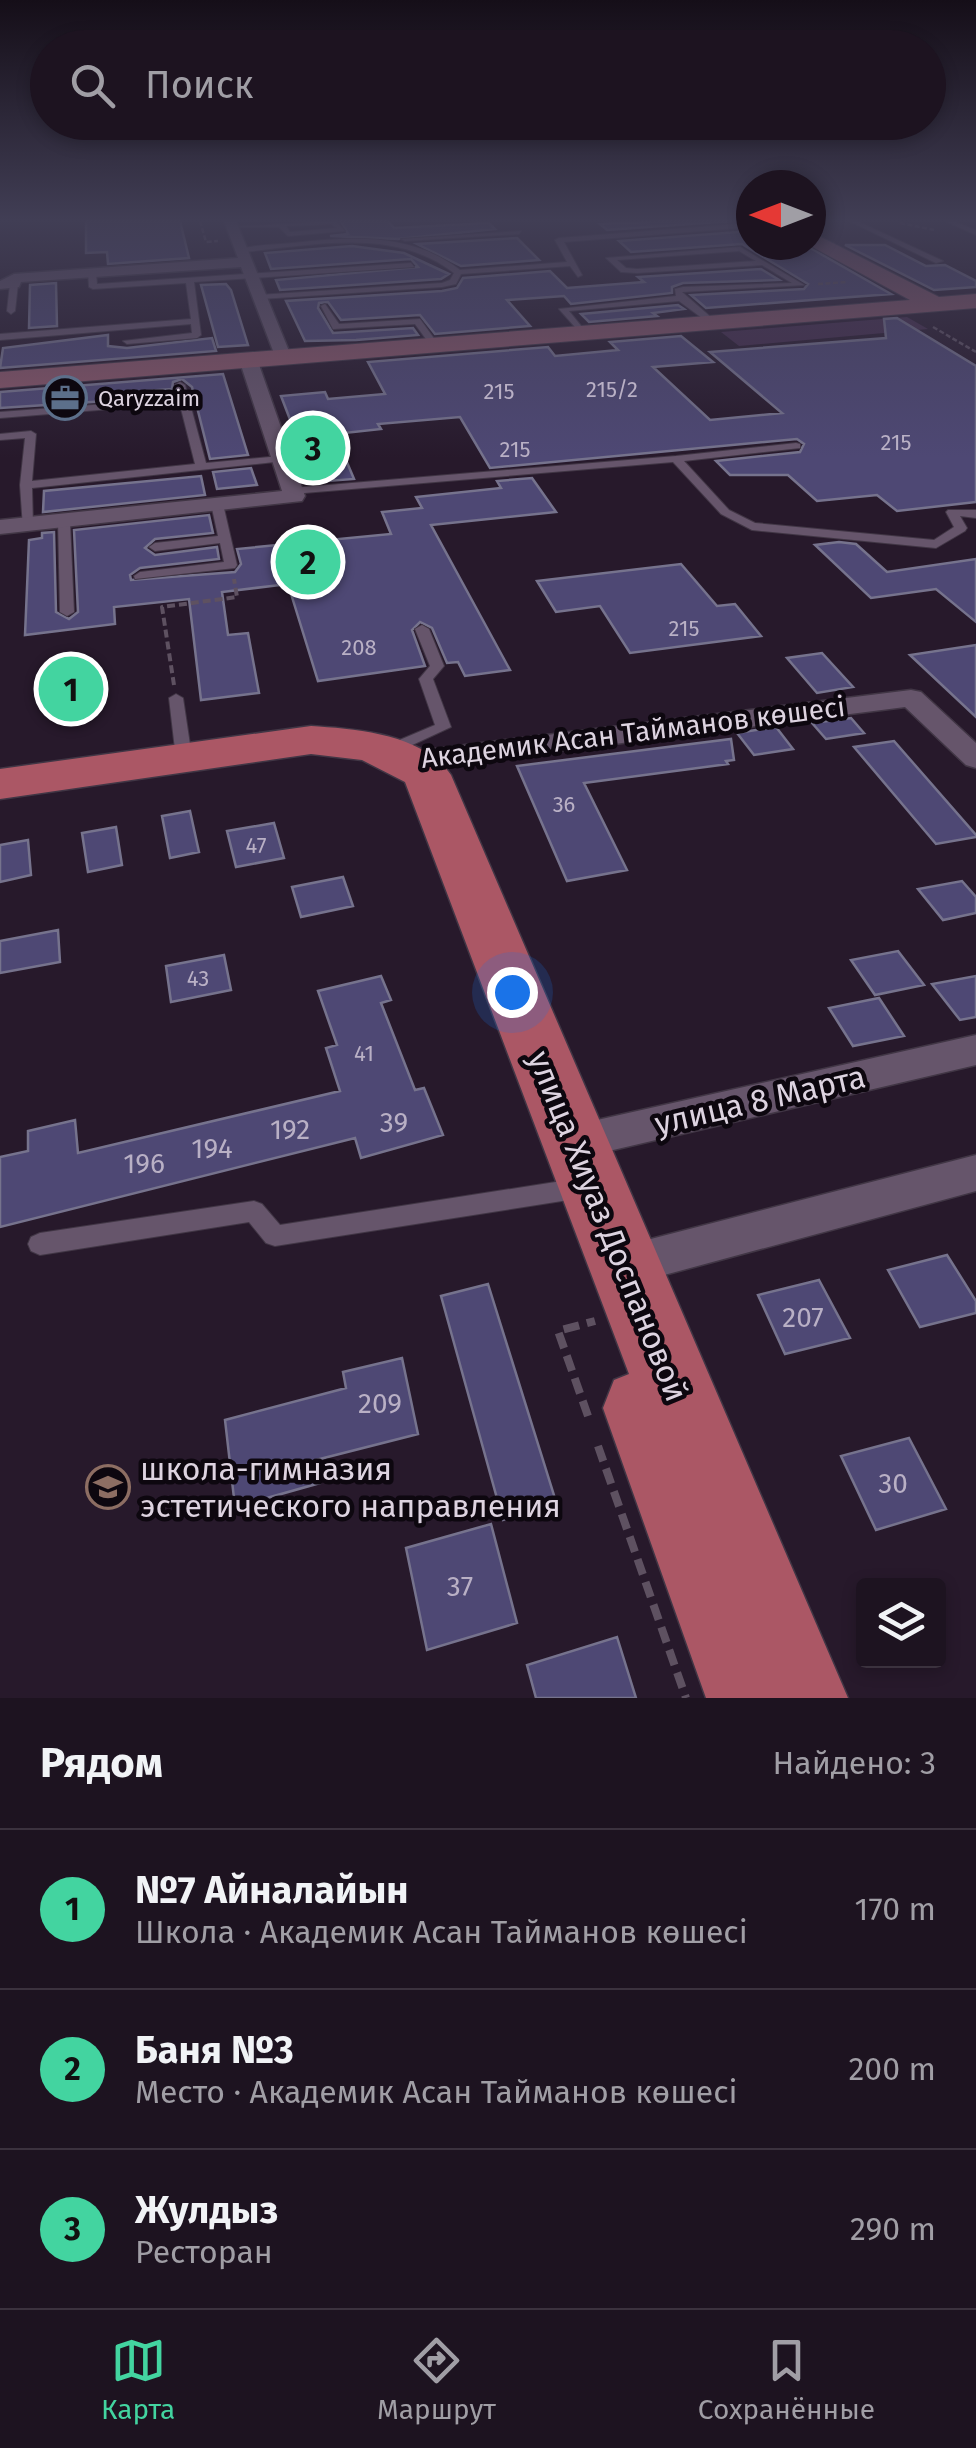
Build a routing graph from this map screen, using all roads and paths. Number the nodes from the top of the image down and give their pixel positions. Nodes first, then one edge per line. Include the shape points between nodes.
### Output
1 (10, 300) edge
2 (192, 300) edge
3 (262, 300) edge
4 (657, 300) edge
5 (684, 300) edge
6 (909, 300) edge
7 (976, 301) edge
8 (325, 306) dead end
9 (12, 311) dead end
10 (932, 315) junction
11 (194, 321) junction
12 (710, 321) junction
13 (124, 327) junction
14 (976, 328) edge
15 (582, 332) junction
16 (0, 337) edge
17 (126, 341) junction
18 (434, 344) junction
19 (976, 352) edge
20 (283, 356) junction
21 (248, 360) junction
22 (124, 370) junction
23 (0, 380) edge
24 (180, 385) dead end
25 (119, 406) dead end
26 (0, 415) edge
27 (0, 437) edge
28 (796, 446) dead end
29 (280, 459) junction
30 (676, 459) junction
31 (201, 467) junction
32 (26, 485) junction
33 (292, 491) junction
34 (217, 504) junction
35 (976, 514) edge
36 (64, 521) junction
37 (26, 525) junction
38 (0, 528) edge
39 (226, 539) junction
40 (155, 548) dead end
41 (231, 565) junction
42 (140, 576) dead end
43 (67, 612) dead end
44 (422, 630) dead end
45 (176, 698) joint
46 (184, 758) junction
47 (976, 759) edge
48 (394, 760) junction
49 (0, 784) edge
50 (0, 800) edge
51 (976, 1050) edge
52 (567, 1167) junction
53 (976, 1173) edge
54 (40, 1244) dead end
55 (591, 1290) junction
56 (590, 1422) dead end
57 (596, 1441) dead end
58 (686, 1698) edge
59 (754, 1698) edge
60 (800, 1698) edge

1 - 9 lane
2 - 11 lane
3 - 20 street
4 - 15 lane via 564,309
5 - 12 lane
6 - 10 main road
7 - 10 main road
8 - 18 lane via 336,327 417,321
10 - 12 main road
10 - 14 main road
10 - 19 path
11 - 13 lane
11 - 17 lane via 196,336
12 - 15 main road
13 - 16 lane
13 - 17 lane
15 - 18 main road
17 - 22 lane
18 - 20 main road
20 - 21 main road
21 - 22 main road
21 - 29 street
22 - 23 main road
24 - 31 lane
25 - 26 lane
27 - 32 lane via 31,434
28 - 30 lane
29 - 31 lane
29 - 33 street
30 - 33 lane
30 - 35 lane via 725,512 752,526 936,544 961,528 952,512
31 - 32 lane
32 - 37 lane
33 - 34 street via 294,496
34 - 36 street
34 - 39 lane
36 - 37 street
36 - 43 lane
37 - 38 street
39 - 40 lane
39 - 41 lane
41 - 42 lane
41 - 45 path via 237,597 162,606
44 - 48 lane via 437,666 426,679 443,728
45 - 46 lane
46 - 48 main road, Академик Асан Тайманов көшесі via 311,740 361,743
46 - 49 main road, Академик Асан Тайманов көшесі
47 - 48 street, Академик Асан Тайманов көшесі via 911,698
48 - 50 main road, Академик Асан Тайманов көшесі via 314,754
48 - 52 main road, улица Хиуаз Доспановой via 427,775 436,795
51 - 52 street, улица 8 Марта
52 - 54 lane via 275,1236 254,1212
52 - 55 main road, улица Хиуаз Доспановой
53 - 55 street
55 - 56 path
55 - 59 main road, улица Хиуаз Доспановой
55 - 60 main road, улица Хиуаз Доспановой
57 - 58 path

